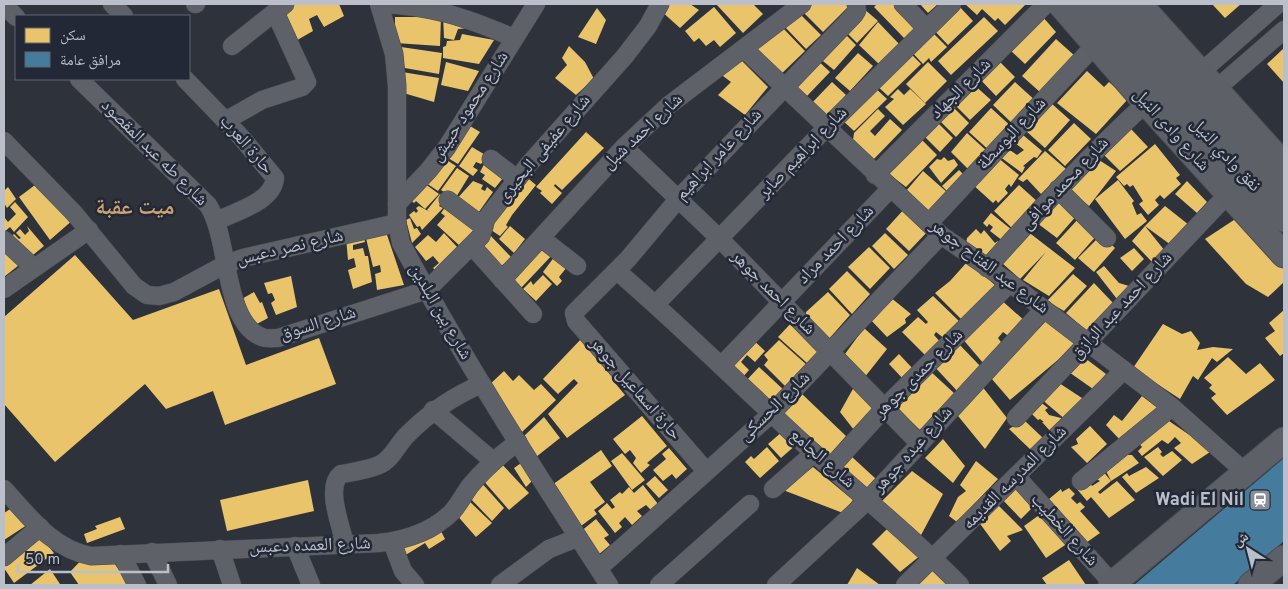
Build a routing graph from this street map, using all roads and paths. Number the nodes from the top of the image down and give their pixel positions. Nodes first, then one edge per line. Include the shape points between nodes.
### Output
1 (112, 4) edge
2 (379, 4) edge
3 (536, 4) edge
4 (660, 4) edge
5 (802, 4) edge
6 (856, 4) edge
7 (903, 4) edge
8 (952, 4) edge
9 (1046, 4) edge
10 (1060, 4) edge
11 (1083, 4) edge
12 (1112, 4) edge
13 (1139, 4) edge
14 (1278, 4) edge
15 (4, 5) edge
16 (281, 6) edge
17 (452, 9) edge
18 (123, 15) edge
19 (15, 16) edge
20 (926, 28) junction
21 (1284, 30) edge
22 (514, 38) junction
23 (1095, 45) junction
24 (232, 46) dead end
25 (744, 49) junction
26 (80, 80) edge
27 (186, 80) edge
28 (1207, 81) junction
29 (783, 87) junction
30 (1146, 103) junction
31 (225, 121) junction
32 (826, 128) junction
33 (4, 141) edge
34 (624, 146) junction
35 (491, 159) dead end
36 (1284, 165) edge
37 (875, 175) junction
38 (517, 179) junction
39 (890, 189) junction
40 (1058, 189) junction
41 (1228, 194) junction
42 (1284, 194) edge
43 (679, 198) junction
44 (448, 200) dead end
45 (397, 204) junction
46 (1284, 218) edge
47 (217, 221) junction
48 (397, 223) junction
49 (484, 227) junction
50 (935, 228) junction
51 (89, 230) junction
52 (541, 238) junction
53 (1108, 238) dead end
54 (720, 239) junction
55 (4, 240) edge
56 (472, 246) junction
57 (1284, 255) edge
58 (226, 264) junction
59 (577, 266) dead end
60 (33, 267) junction
61 (987, 268) junction
62 (617, 271) junction
63 (502, 280) junction
64 (1010, 283) junction
65 (4, 289) edge
66 (426, 290) junction
67 (781, 302) junction
68 (656, 304) junction
69 (580, 306) joint
70 (1044, 309) junction
71 (533, 314) dead end
72 (1088, 342) junction
73 (832, 352) junction
74 (720, 366) junction
75 (1124, 370) junction
76 (482, 384) junction
77 (885, 407) junction
78 (1172, 408) junction
79 (433, 410) junction
80 (771, 414) junction
81 (1016, 418) dead end
82 (1284, 440) edge
83 (518, 442) junction
84 (919, 443) junction
85 (814, 453) junction
86 (493, 461) junction
87 (830, 468) junction
88 (706, 471) junction
89 (1245, 472) junction
90 (1016, 476) junction
91 (1081, 481) dead end
92 (4, 489) edge
93 (773, 489) dead end
94 (868, 500) junction
95 (750, 504) dead end
96 (40, 528) junction
97 (577, 538) junction
98 (392, 542) junction
99 (344, 544) junction
100 (295, 546) junction
101 (220, 549) junction
102 (152, 552) junction
103 (121, 554) junction
104 (4, 557) edge
105 (934, 558) junction
106 (1284, 558) edge
107 (603, 580) edge
108 (1112, 584) edge
109 (136, 585) edge
110 (168, 585) edge
111 (232, 585) edge
112 (311, 585) edge
113 (415, 585) edge
114 (500, 585) edge
115 (659, 585) edge
116 (776, 585) edge
117 (905, 585) edge
118 (960, 585) edge
119 (1251, 585) edge

1 - 18 street
2 - 17 street
2 - 45 street, شارع بين البلدين via 394,54 397,86
3 - 22 street, شارع محمود حبيش
4 - 38 street, شارع عفيفى البحيرى via 625,56
5 - 25 street, شارع احمد شبل
6 - 29 street, شارع عامر ابراهيم via 854,15
7 - 20 street
8 - 20 street, شارع ابراهيم صابر
9 - 37 street, شارع الجهاد
10 - 23 main road, شارع وادى النيل
11 - 46 main road, نفق وادي النيل
12 - 42 main road, نفق وادي النيل
13 - 28 main road
14 - 28 street
15 - 19 street
16 - 24 street
16 - 31 street via 307,82 302,88 262,100
17 - 22 street
20 - 32 street, شارع ابراهيم صابر
21 - 28 street
22 - 45 street, شارع محمود حبيش via 447,147
23 - 30 main road, شارع وادى النيل
23 - 50 street, شارع البوسطة
25 - 29 street, شارع عبد الفتاح جوهر
25 - 34 street, شارع احمد شبل via 668,105
26 - 47 street, شارع طه عبد المقصود via 208,206
27 - 31 street, حارة العرب
28 - 36 main road
29 - 32 street, شارع عبد الفتاح جوهر
29 - 43 street, شارع عامر ابراهيم
30 - 40 street, شارع محمد موافى
30 - 41 main road, شارع وادى النيل
31 - 47 street, حارة العرب via 275,178 274,188 267,195
32 - 37 street, شارع عبد الفتاح جوهر
32 - 54 street, شارع ابراهيم صابر
33 - 51 street
34 - 43 street, شارع احمد جوهر
34 - 52 street, شارع احمد شبل
35 - 38 street
37 - 39 street, شارع عبد الفتاح جوهر
38 - 49 street, شارع عفيفى البحيرى via 486,219
39 - 50 street, شارع عبد الفتاح جوهر
39 - 67 street, شارع احمد مراد
40 - 53 street
40 - 61 street, شارع محمد موافى
41 - 57 main road, شارع وادى النيل
41 - 72 street, شارع احمد عبد الرازق
43 - 54 street, شارع احمد جوهر
43 - 62 street, شارع عامر ابراهيم
44 - 49 street
45 - 48 street, شارع بين البلدين
47 - 58 street, شارع طه عبد المقصود
48 - 58 street, شارع نصر دعبس
48 - 66 street, شارع بين البلدين via 402,243
49 - 56 street, شارع عفيفى البحيرى
50 - 61 street, شارع عبد الفتاح جوهر
50 - 73 street, شارع الحسكى
51 - 58 street, شارع نصر دعبس via 134,286 146,296 174,292
51 - 60 street
52 - 59 street
52 - 63 street, شارع احمد شبل
54 - 67 street, شارع احمد جوهر
54 - 68 street, شارع ابراهيم صابر
55 - 60 street
56 - 63 street
56 - 66 street, شارع عفيفى البحيرى
58 - 66 street, شارع السوق via 241,316 250,329 263,338 278,338
60 - 65 street
61 - 64 street, شارع عبد الفتاح جوهر
62 - 68 street, شارع الجامع
62 - 69 street, شارع عامر ابراهيم
63 - 71 street
64 - 70 street, شارع عبد الفتاح جوهر
64 - 77 street, شارع حمدى جوهر
66 - 76 street, شارع بين البلدين
67 - 73 street, شارع احمد جوهر
67 - 74 street, شارع احمد مراد
68 - 74 street, شارع الجامع
69 - 88 street, حارة اسماعيل جوهر via 574,313 576,321
70 - 72 street, شارع عبد الفتاح جوهر
70 - 84 street, شارع عبده جوهر
72 - 75 street, شارع عبد الفتاح جوهر
72 - 81 street, شارع احمد عبد الرازق
73 - 77 street, شارع احمد جوهر
73 - 80 street, شارع الحسكى
74 - 80 street, شارع الجامع
75 - 78 street, شارع عبد الفتاح جوهر
75 - 90 street, شارع المدرسه القديمه
76 - 79 street
76 - 83 street, شارع بين البلدين
77 - 84 street, شارع احمد جوهر
77 - 87 street, شارع حمدى جوهر
78 - 89 street, شارع عبد الفتاح جوهر
78 - 91 street
79 - 86 street
79 - 99 street via 380,465 341,474 334,482 333,492
80 - 85 street, شارع الجامع
80 - 88 street, شارع الحسكى
82 - 89 main road
83 - 86 street, شارع العمده دعبس
83 - 97 street, شارع بين البلدين
84 - 94 street, شارع عبده جوهر
85 - 87 street, شارع الجامع
85 - 93 street
86 - 98 street, شارع العمده دعبس via 453,511 438,524
87 - 94 street, شارع الجامع
88 - 107 street, شارع الحسكى
89 - 108 main road
90 - 105 street, شارع المدرسه القديمه
90 - 108 street, شارع الخطيب
92 - 96 street
94 - 105 street, شارع الجامع
94 - 116 street, شارع عبده جوهر
95 - 115 street
96 - 103 street, شارع العمده دعبس via 65,548 91,556
96 - 104 street
97 - 107 street, شارع بين البلدين
97 - 114 street via 549,550
98 - 99 street, شارع العمده دعبس
98 - 113 street via 404,571
99 - 100 street, شارع العمده دعبس
100 - 101 street, شارع العمده دعبس
100 - 112 street
101 - 102 street, شارع العمده دعبس
101 - 111 street
102 - 103 street, شارع العمده دعبس
102 - 110 street
103 - 109 street
105 - 117 street, شارع المدرسه القديمه
105 - 118 street, شارع الجامع
106 - 119 main road

